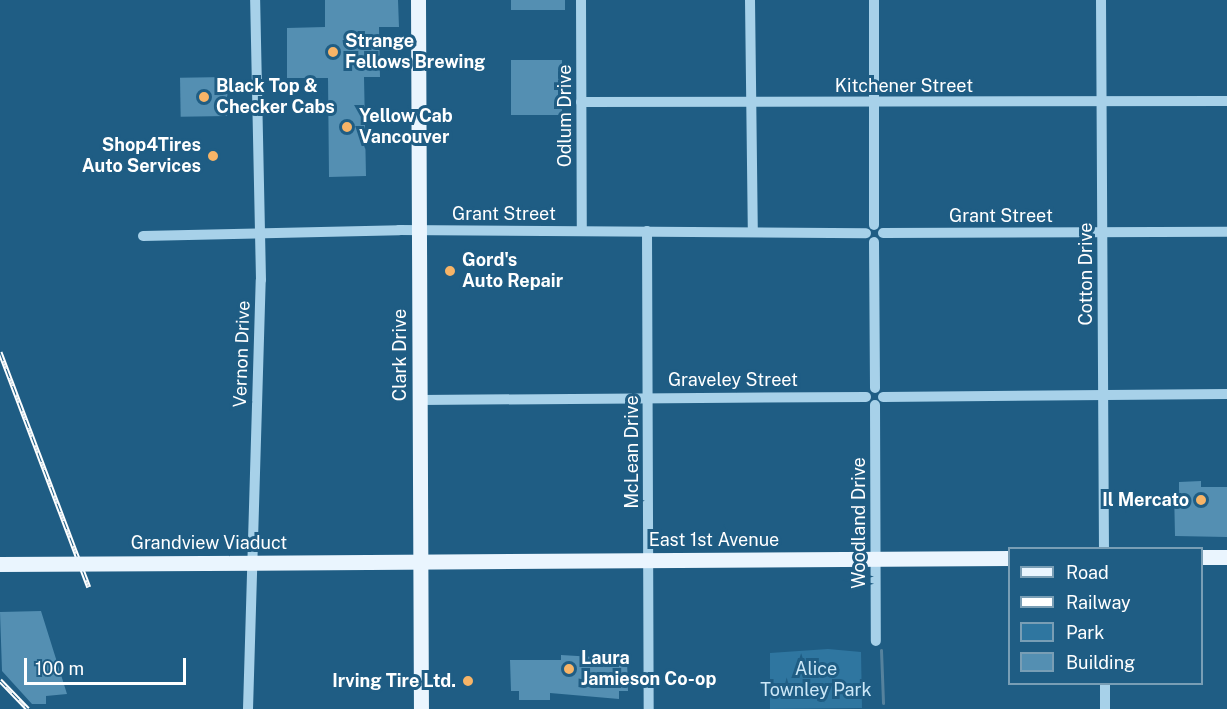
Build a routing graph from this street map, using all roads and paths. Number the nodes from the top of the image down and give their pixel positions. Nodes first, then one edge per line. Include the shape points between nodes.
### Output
1 (255, 0) edge
2 (418, 0) edge
3 (581, 0) edge
4 (750, 0) edge
5 (874, 0) edge
6 (1101, 0) edge
7 (1227, 101) edge
8 (581, 102) junction
9 (751, 102) junction
10 (874, 103) junction
11 (1102, 103) junction
12 (878, 229) junction
13 (419, 230) junction
14 (582, 231) junction
15 (647, 231) junction
16 (753, 232) junction
17 (1102, 232) junction
18 (1227, 232) edge
19 (259, 233) junction
20 (866, 233) junction
21 (143, 236) dead end
22 (874, 242) junction
23 (1227, 394) edge
24 (1102, 395) junction
25 (648, 397) junction
26 (875, 399) junction
27 (420, 400) junction
28 (1104, 547) edge
29 (1203, 557) edge
30 (1227, 557) edge
31 (1008, 558) edge
32 (876, 559) junction
33 (649, 560) junction
34 (419, 562) junction
35 (0, 564) edge
36 (876, 641) dead end
37 (1104, 685) edge
38 (248, 709) edge
39 (421, 709) edge
40 (649, 709) edge
41 (1105, 709) edge

1 - 19 street, Vernon Drive
2 - 13 main road, Clark Drive
3 - 8 street, Odlum Drive
4 - 9 street
5 - 10 street
6 - 11 street, Cotton Drive
7 - 11 street, Kitchener Street
8 - 9 street, Kitchener Street
8 - 14 street, Odlum Drive
9 - 10 street, Kitchener Street
9 - 16 street
10 - 11 street, Kitchener Street
10 - 12 street
11 - 17 street, Cotton Drive
12 - 17 street, Grant Street
12 - 20 street
12 - 22 street
13 - 14 street, Grant Street
13 - 19 street, Grant Street
13 - 27 main road, Clark Drive
14 - 15 street, Grant Street
15 - 16 street, Grant Street
15 - 25 street, McLean Drive
16 - 20 street, Grant Street
17 - 18 street, Grant Street
17 - 24 street, Cotton Drive
19 - 21 street, Grant Street
19 - 38 street, Vernon Drive
20 - 22 street
22 - 26 street
23 - 24 street, Graveley Street
24 - 26 street, Graveley Street
24 - 28 street, Cotton Drive
25 - 26 street, Graveley Street
25 - 27 street, Graveley Street
25 - 33 street, McLean Drive
26 - 32 street, Woodland Drive
27 - 34 main road, Clark Drive
29 - 30 main road
31 - 32 main road, East 1st Avenue
32 - 33 main road, East 1st Avenue
32 - 36 street, Woodland Drive
33 - 34 main road, East 1st Avenue
33 - 40 street, McLean Drive
34 - 35 main road, Grandview Viaduct, bridge
34 - 39 main road, Clark Drive
37 - 41 street

